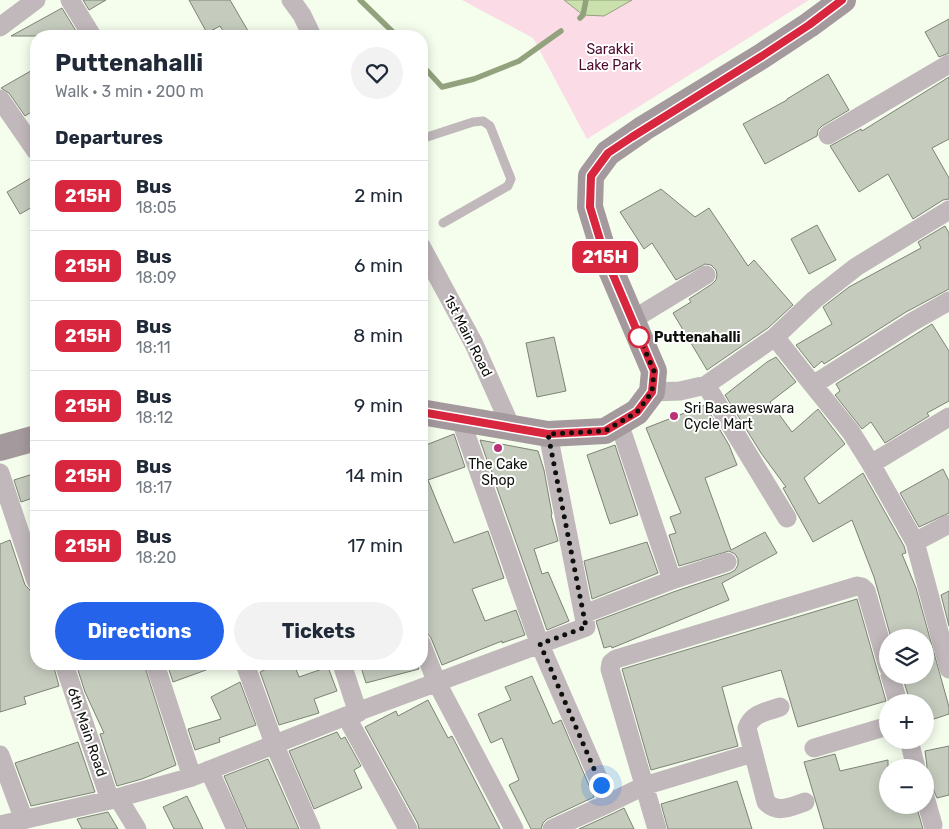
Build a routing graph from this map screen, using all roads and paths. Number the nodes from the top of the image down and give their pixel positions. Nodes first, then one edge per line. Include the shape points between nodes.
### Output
1 (36, 0) edge
2 (70, 0) edge
3 (291, 0) edge
4 (842, 0) edge
5 (0, 27) edge
6 (88, 30) edge
7 (309, 30) edge
8 (949, 64) edge
9 (0, 98) edge
10 (828, 135) dead end
11 (428, 137) edge
12 (30, 142) edge
13 (949, 210) edge
14 (443, 223) dead end
15 (428, 259) edge
16 (706, 276) dead end
17 (949, 301) edge
18 (632, 320) junction
19 (775, 337) junction
20 (813, 384) junction
21 (706, 385) junction
22 (652, 392) junction
23 (428, 413) edge
24 (949, 417) edge
25 (460, 418) junction
26 (619, 422) junction
27 (511, 427) junction
28 (548, 434) junction
29 (30, 440) edge
30 (0, 448) edge
31 (872, 464) junction
32 (0, 473) edge
33 (787, 518) dead end
34 (949, 524) edge
35 (915, 542) junction
36 (727, 562) dead end
37 (30, 563) edge
38 (672, 580) junction
39 (584, 614) junction
40 (879, 636) edge
41 (540, 644) junction
42 (428, 659) edge
43 (949, 669) edge
44 (66, 670) edge
45 (158, 670) edge
46 (247, 670) edge
47 (343, 670) edge
48 (438, 683) junction
49 (780, 706) dead end
50 (352, 714) junction
51 (879, 729) edge
52 (275, 746) junction
53 (814, 748) dead end
54 (753, 753) junction
55 (0, 755) edge
56 (201, 773) junction
57 (644, 786) junction
58 (114, 799) junction
59 (805, 802) dead end
60 (609, 803) junction
61 (930, 814) edge
62 (31, 822) edge
63 (0, 824) edge
64 (933, 825) dead end
65 (137, 829) edge
66 (236, 829) edge
67 (310, 829) edge
68 (408, 829) edge
69 (514, 829) edge
70 (552, 829) edge
71 (657, 829) edge

1 - 5 street
2 - 6 street
3 - 7 street
4 - 18 main road via 762,56 608,153 591,176 590,207 605,256
8 - 10 street
9 - 12 street
11 - 14 lane via 483,121 490,126 511,179 508,186
13 - 19 street via 856,267
15 - 27 street, 1st Main Road via 474,344
16 - 18 street
17 - 20 street
18 - 22 main road via 654,371
19 - 20 street
19 - 21 street
20 - 31 street
21 - 22 street via 680,391
21 - 33 street
22 - 26 main road via 637,412
23 - 25 main road
24 - 31 street
25 - 27 main road
25 - 41 street
26 - 28 main road via 605,431
26 - 38 street
27 - 28 main road
28 - 39 street
29 - 30 main road
31 - 35 street
32 - 37 street
34 - 35 street
35 - 43 street
36 - 38 street
38 - 39 street
39 - 41 street via 586,627
40 - 57 street via 866,591 857,586 616,659 610,669
41 - 48 street
41 - 60 street
42 - 48 street
44 - 58 street, 6th Main Road
45 - 56 street
46 - 52 street
47 - 50 street
48 - 50 street
48 - 69 street
49 - 54 street via 750,720 747,728
50 - 52 street
50 - 68 street
51 - 53 street
52 - 56 street
52 - 67 street
54 - 57 street
54 - 59 street via 766,802 779,810
55 - 62 street
56 - 58 street
56 - 66 street
57 - 60 street
57 - 71 street
58 - 62 street
58 - 65 street, 6th Main Road
60 - 70 street
61 - 64 street
62 - 63 street

